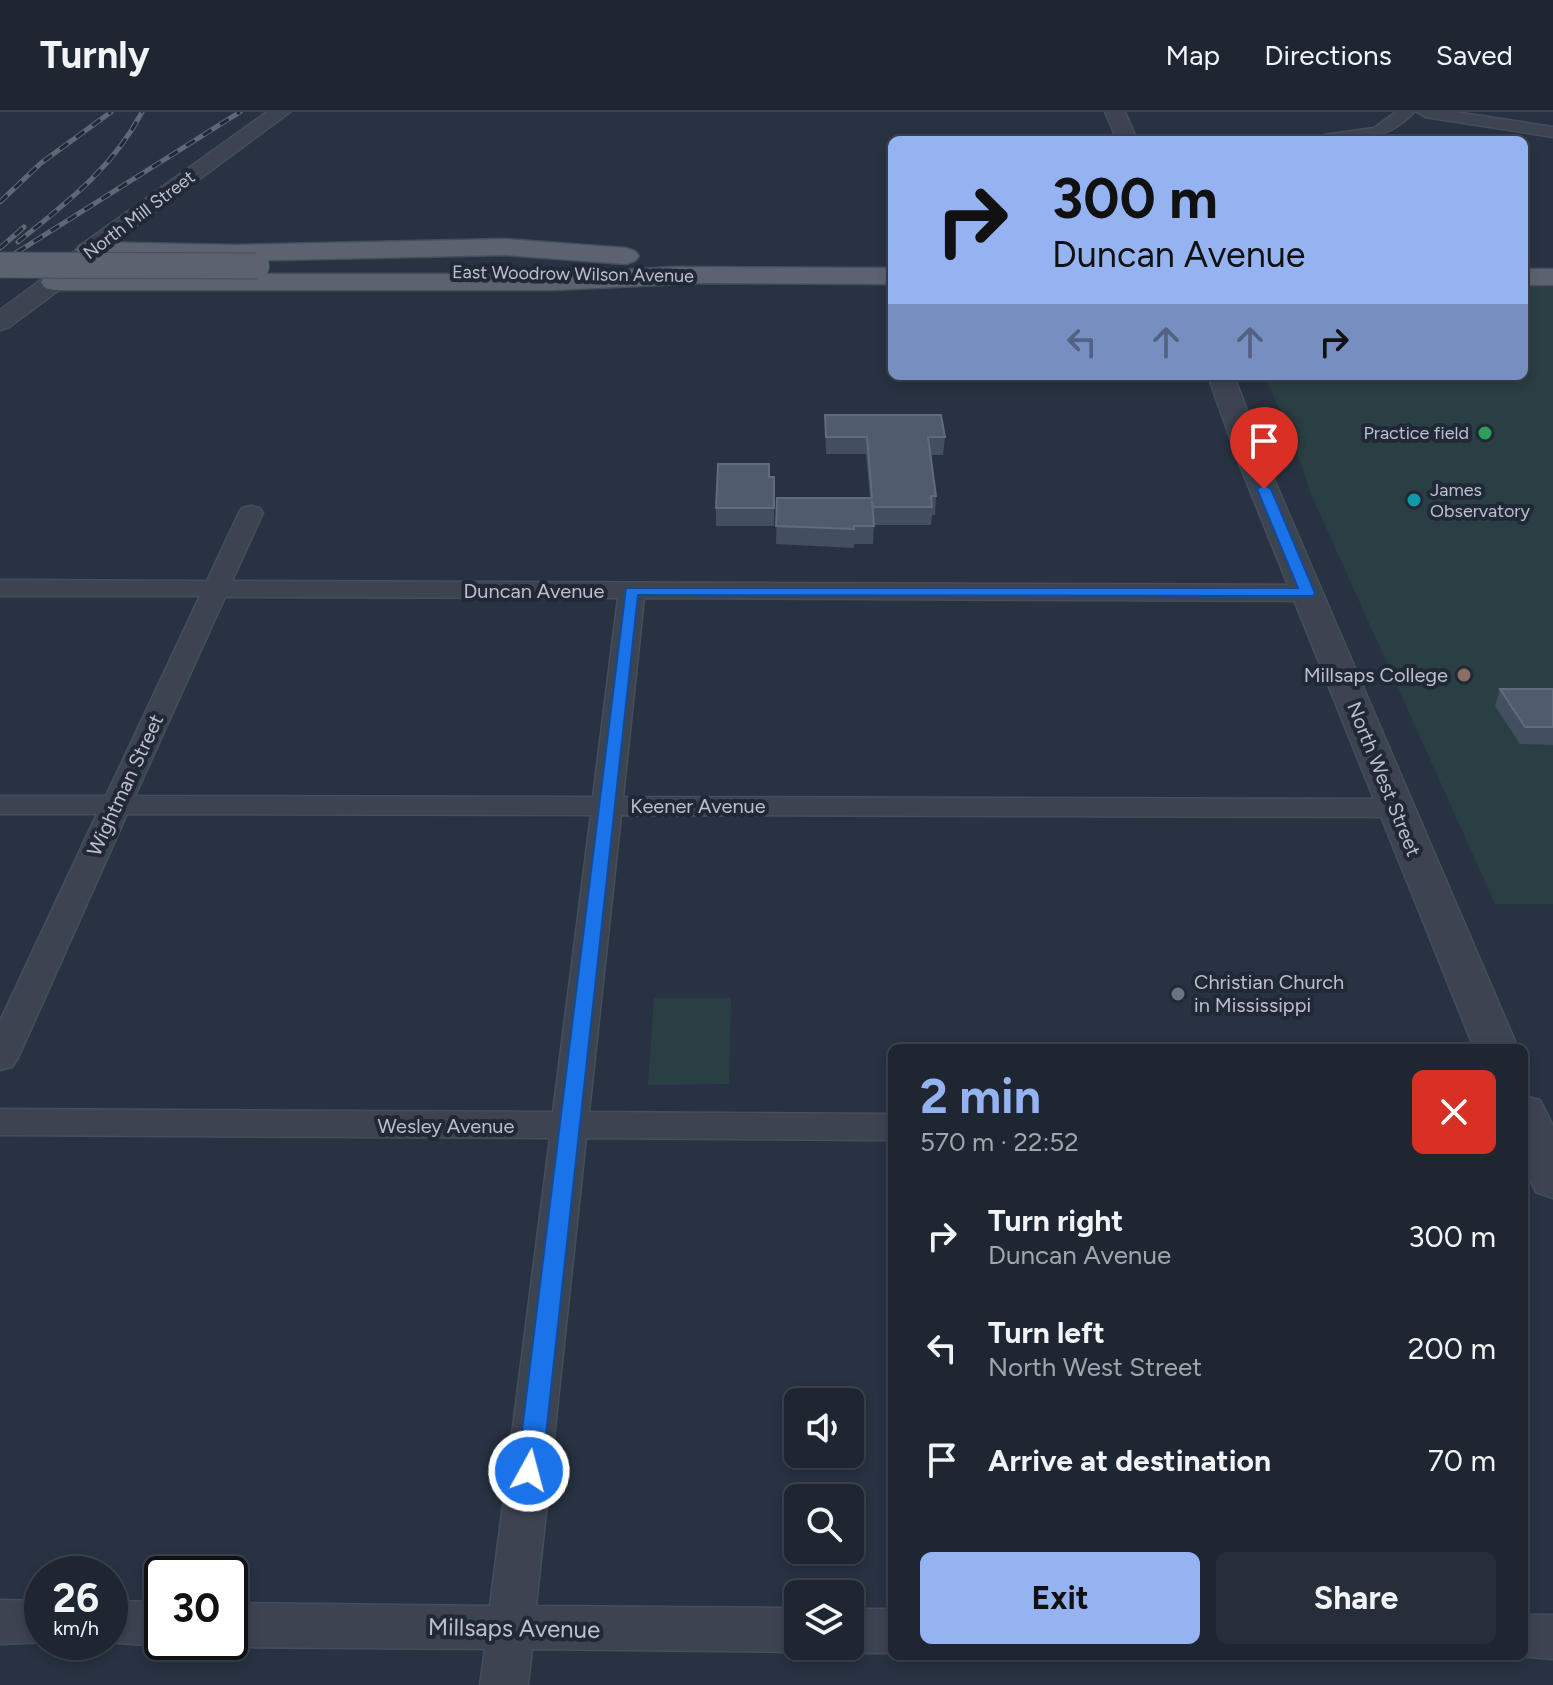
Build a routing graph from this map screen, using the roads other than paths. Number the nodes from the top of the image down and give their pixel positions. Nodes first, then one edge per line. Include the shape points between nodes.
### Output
1 (280, 112) edge
2 (1115, 112) edge
3 (1406, 112) edge
4 (1425, 112) edge
5 (1553, 132) edge
6 (1125, 136) edge
7 (1352, 136) edge
8 (89, 250) junction
9 (463, 256) junction
10 (888, 262) edge
11 (1528, 263) edge
12 (1553, 264) edge
13 (0, 265) edge
14 (255, 268) junction
15 (702, 269) junction
16 (0, 271) edge
17 (888, 276) edge
18 (1528, 277) edge
19 (1553, 277) edge
20 (54, 282) junction
21 (0, 322) edge
22 (1222, 380) edge
23 (251, 513) dead end
24 (0, 588) edge
25 (215, 589) junction
26 (632, 591) junction
27 (1308, 593) junction
28 (0, 805) edge
29 (116, 805) junction
30 (607, 806) junction
31 (1396, 808) junction
32 (1494, 1044) edge
33 (0, 1058) edge
34 (0, 1122) edge
35 (1533, 1122) edge
36 (569, 1127) junction
37 (888, 1127) edge
38 (1553, 1180) edge
39 (0, 1622) edge
40 (24, 1623) edge
41 (248, 1625) edge
42 (511, 1628) junction
43 (784, 1630) edge
44 (864, 1631) edge
45 (888, 1631) edge
46 (1528, 1637) edge
47 (1553, 1637) edge
48 (504, 1685) edge

1 - 8 street, North Mill Street
2 - 6 street
3 - 7 street via 1379,132
4 - 5 street
8 - 9 main road
8 - 20 street, North Mill Street
9 - 14 main road, East Woodrow Wilson Avenue
9 - 15 main road, East Woodrow Wilson Avenue
10 - 15 main road, East Woodrow Wilson Avenue
11 - 12 main road
13 - 14 main road, bridge
14 - 15 main road, East Woodrow Wilson Avenue
14 - 16 main road, bridge
15 - 17 main road, East Woodrow Wilson Avenue
15 - 20 main road via 536,282
18 - 19 main road
20 - 21 street, North Mill Street
22 - 27 street, North West Street
23 - 25 street, Wightman Street
24 - 25 street, Duncan Avenue
25 - 26 street, Duncan Avenue
25 - 29 street, Wightman Street
26 - 27 street, Duncan Avenue
26 - 30 street
27 - 31 street, North West Street
28 - 29 street, Keener Avenue
29 - 30 street, Keener Avenue
29 - 33 street, Wightman Street
30 - 31 street, Keener Avenue
30 - 36 street
31 - 32 street, North West Street
34 - 36 street, Wesley Avenue
35 - 38 street
36 - 37 street, Wesley Avenue
36 - 42 street
39 - 40 street
41 - 42 street, Millsaps Avenue
42 - 43 street, Millsaps Avenue
42 - 48 street
44 - 45 street
46 - 47 street

